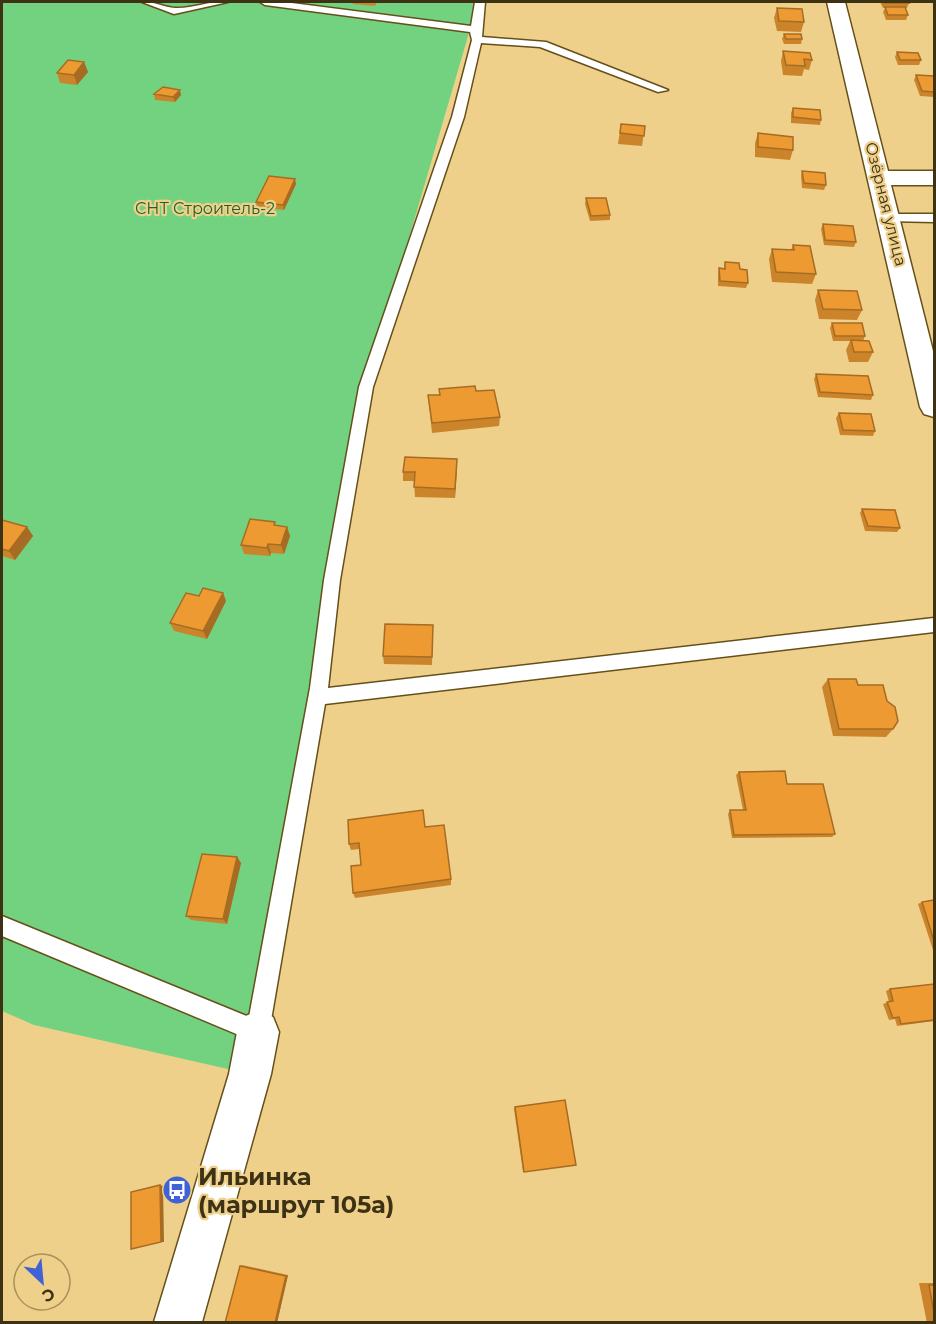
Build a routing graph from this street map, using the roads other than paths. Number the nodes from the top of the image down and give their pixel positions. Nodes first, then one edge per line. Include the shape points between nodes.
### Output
1 (147, 2) edge
2 (223, 2) edge
3 (265, 2) edge
4 (480, 2) edge
5 (836, 2) edge
6 (476, 35) junction
7 (663, 90) dead end
8 (880, 178) junction
9 (934, 178) edge
10 (890, 218) junction
11 (934, 218) edge
12 (934, 407) edge
13 (934, 626) edge
14 (317, 697) junction
15 (2, 926) edge
16 (258, 1032) junction
17 (178, 1323) edge

1 - 2 lane via 174,11
3 - 6 lane
4 - 6 lane
5 - 8 street, Озёрная улица
6 - 7 lane via 542,44
6 - 14 lane via 458,117 366,387 332,580
8 - 9 street
8 - 10 street, Озёрная улица
10 - 11 lane
10 - 12 street, Озёрная улица
13 - 14 lane
14 - 16 lane
15 - 16 lane
16 - 17 street via 250,1074

